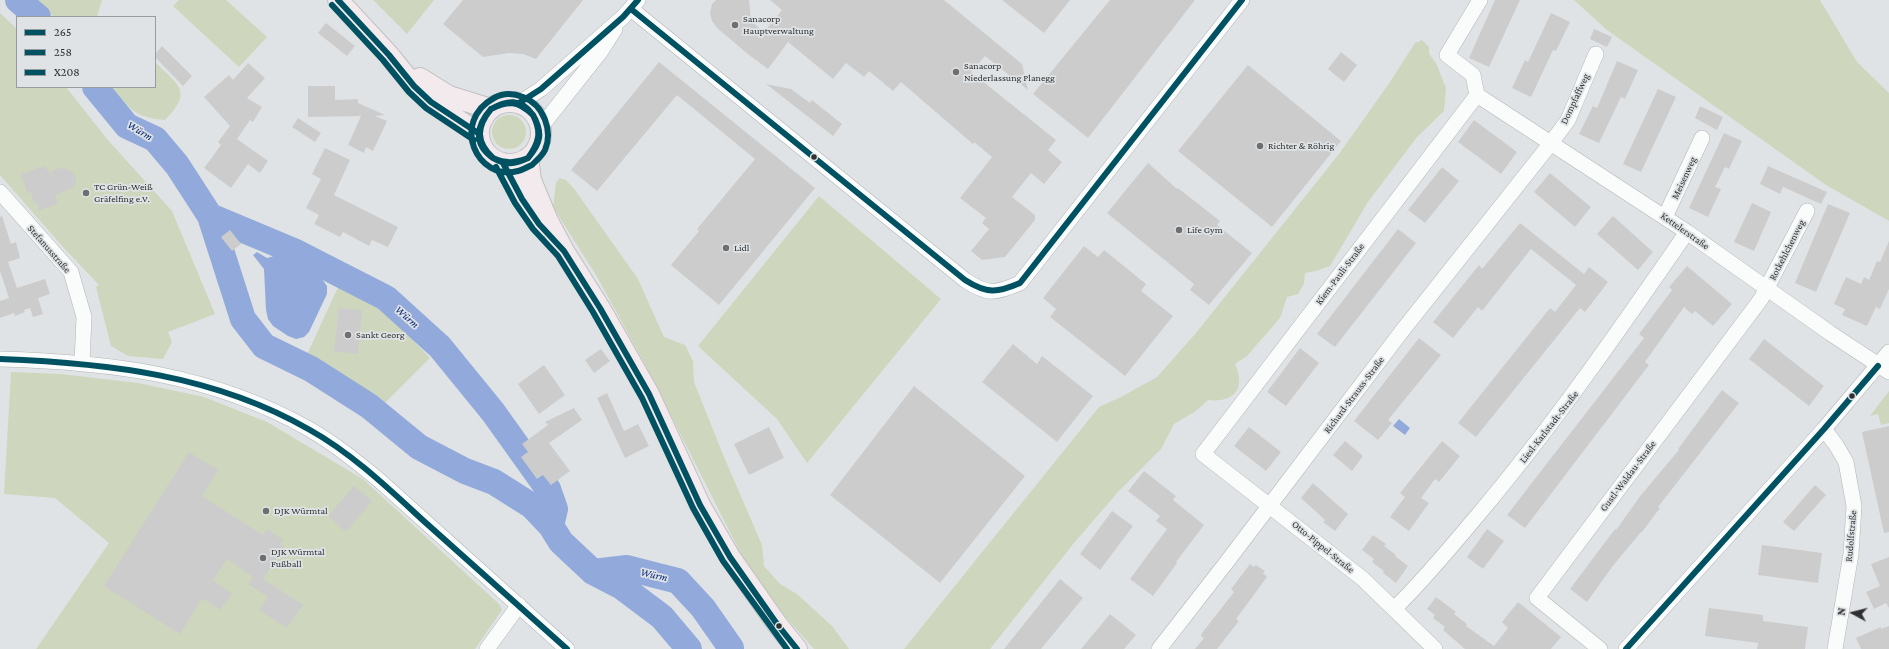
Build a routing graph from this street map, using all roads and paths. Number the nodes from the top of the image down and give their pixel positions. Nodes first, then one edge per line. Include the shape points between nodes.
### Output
1 (338, 0) edge
2 (1242, 0) edge
3 (1480, 0) edge
4 (630, 8) edge
5 (1596, 54) dead end
6 (389, 55) junction
7 (1477, 95) junction
8 (519, 103) junction
9 (491, 108) junction
10 (540, 128) junction
11 (478, 133) junction
12 (1702, 138) dead end
13 (1552, 143) junction
14 (528, 158) junction
15 (503, 164) junction
16 (0, 192) edge
17 (1807, 211) dead end
18 (1665, 217) junction
19 (1687, 232) junction
20 (564, 251) junction
21 (1767, 289) junction
22 (1889, 352) edge
23 (0, 359) edge
24 (82, 363) junction
25 (1884, 369) edge
26 (1824, 429) junction
27 (1203, 454) joint
28 (1271, 505) junction
29 (519, 605) junction
30 (1394, 609) junction
31 (487, 649) edge
32 (568, 649) edge
33 (797, 649) edge
34 (1159, 649) edge
35 (1435, 649) edge
36 (1600, 649) edge
37 (1626, 649) edge
38 (1835, 649) edge

1 - 6 main road
2 - 4 street via 1020,283 1001,292 978,289 965,280
3 - 7 street via 1447,55 1473,76
4 - 8 street via 541,89
4 - 10 street via 601,51
5 - 13 street, Dompfaffweg via 1568,120
6 - 9 main road via 449,96
6 - 11 main road via 414,86 431,102
7 - 13 street, Kettelerstraße
7 - 27 street, Kiem-Pauli-Straße
8 - 9 main road via 506,102
8 - 10 main road via 534,114
9 - 11 main road via 484,115
10 - 14 main road via 538,145
11 - 15 main road via 484,150
12 - 18 street, Meisenweg
13 - 18 street, Kettelerstraße
13 - 28 street, Richard-Strauss-Straße via 1402,331
14 - 15 main road via 512,164
14 - 20 main road via 535,191
15 - 20 main road via 536,219
16 - 24 street, Stefanusstraße via 72,272 84,317
17 - 21 street, Rotkehlchenweg
18 - 19 street, Kettelerstraße
19 - 21 street, Kettelerstraße
19 - 30 street, Liesl-Karlstadt-Straße via 1580,385 1508,479 1420,584
20 - 33 main road via 649,394 700,505 730,557
21 - 25 street, Kettelerstraße
21 - 36 street, Gustl-Waldau-Straße via 1537,598
22 - 25 street
23 - 24 street
24 - 29 street via 145,370 206,385 263,406 308,429 353,458
25 - 26 street
26 - 37 street
26 - 38 street, Rudolfstraße via 1846,462 1854,506 1851,554
27 - 28 street, Otto-Pippel-Straße
28 - 30 street, Otto-Pippel-Straße via 1363,580
28 - 34 street, Richard-Strauss-Straße
29 - 31 street
29 - 32 street
30 - 35 street, Otto-Pippel-Straße

